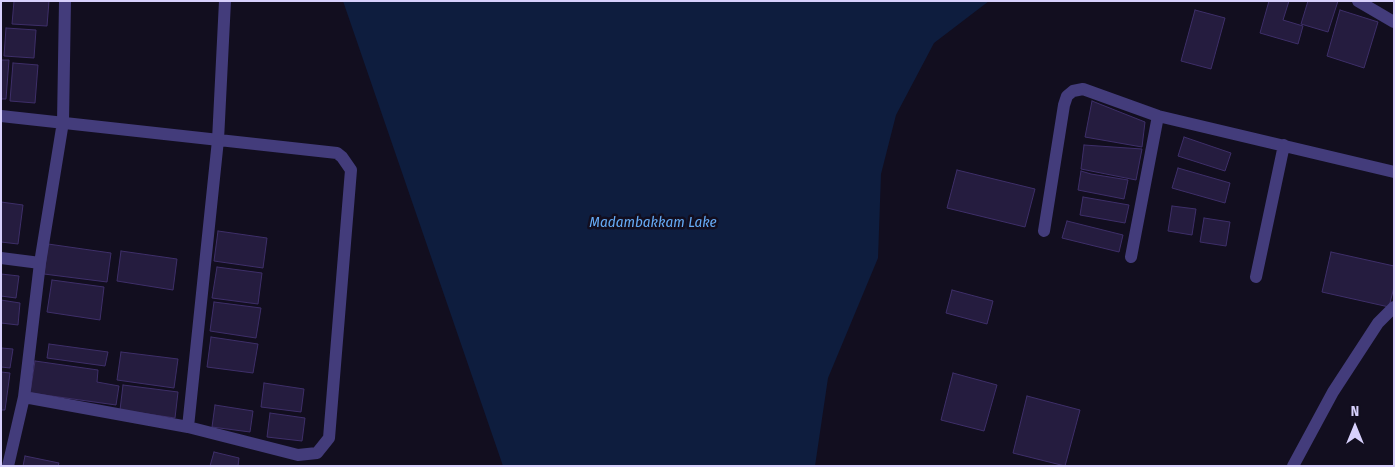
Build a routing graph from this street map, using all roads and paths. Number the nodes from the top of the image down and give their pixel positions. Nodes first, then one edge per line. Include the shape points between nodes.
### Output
1 (65, 1) edge
2 (226, 1) edge
3 (1358, 1) edge
4 (1394, 22) edge
5 (1, 116) edge
6 (1158, 116) junction
7 (63, 122) junction
8 (218, 140) junction
9 (1284, 146) junction
10 (1394, 172) edge
11 (1044, 231) dead end
12 (1131, 257) dead end
13 (1, 258) edge
14 (40, 263) junction
15 (1256, 276) dead end
16 (1394, 307) edge
17 (24, 397) junction
18 (188, 426) junction
19 (8, 466) edge
20 (1294, 466) edge

1 - 7 street
2 - 8 street
3 - 4 street
5 - 7 street
6 - 9 street
6 - 11 street via 1082,89 1073,90 1067,96
6 - 12 street
7 - 8 street
7 - 14 street
8 - 18 street
8 - 18 street via 337,152 351,170 329,438 317,453 298,455
9 - 10 street
9 - 15 street
13 - 14 street
14 - 17 street
16 - 20 street via 1378,323 1333,392
17 - 18 street
17 - 19 street

